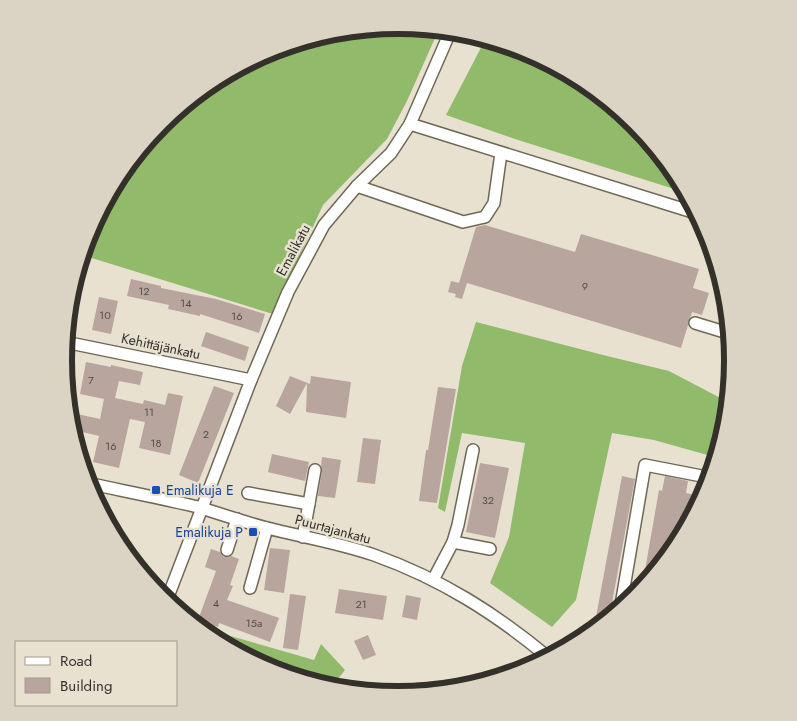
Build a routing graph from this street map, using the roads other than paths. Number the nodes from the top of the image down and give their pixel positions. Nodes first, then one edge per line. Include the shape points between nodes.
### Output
1 (448, 38) edge
2 (410, 124) junction
3 (501, 153) junction
4 (357, 186) junction
5 (689, 211) edge
6 (695, 323) dead end
7 (724, 332) edge
8 (72, 343) edge
9 (251, 380) junction
10 (473, 450) dead end
11 (315, 470) dead end
12 (704, 476) edge
13 (96, 484) edge
14 (248, 494) dead end
15 (309, 504) junction
16 (201, 508) junction
17 (237, 520) junction
18 (267, 528) junction
19 (303, 537) junction
20 (453, 542) junction
21 (227, 550) dead end
22 (490, 550) dead end
23 (433, 580) junction
24 (250, 588) dead end
25 (169, 594) edge
26 (622, 599) edge
27 (544, 653) edge

1 - 2 street, Emalikatu
2 - 3 street
2 - 4 street, Emalikatu via 391,153
3 - 4 street via 494,203 485,217 463,222
3 - 5 street
4 - 9 street, Emalikatu via 316,238 288,292
6 - 7 street
8 - 9 street, Kehittäjänkatu
9 - 16 street, Emalikatu
10 - 20 street
11 - 15 street
12 - 26 street via 645,465
13 - 16 street, Puurtajankatu
14 - 15 street
15 - 19 street
16 - 17 street, Puurtajankatu
16 - 25 street, Emalikatu
17 - 18 street, Puurtajankatu
17 - 21 street
18 - 19 street, Puurtajankatu
18 - 24 street
19 - 23 street, Puurtajankatu via 372,555
20 - 22 street
20 - 23 street
23 - 27 street, Puurtajankatu via 485,609

